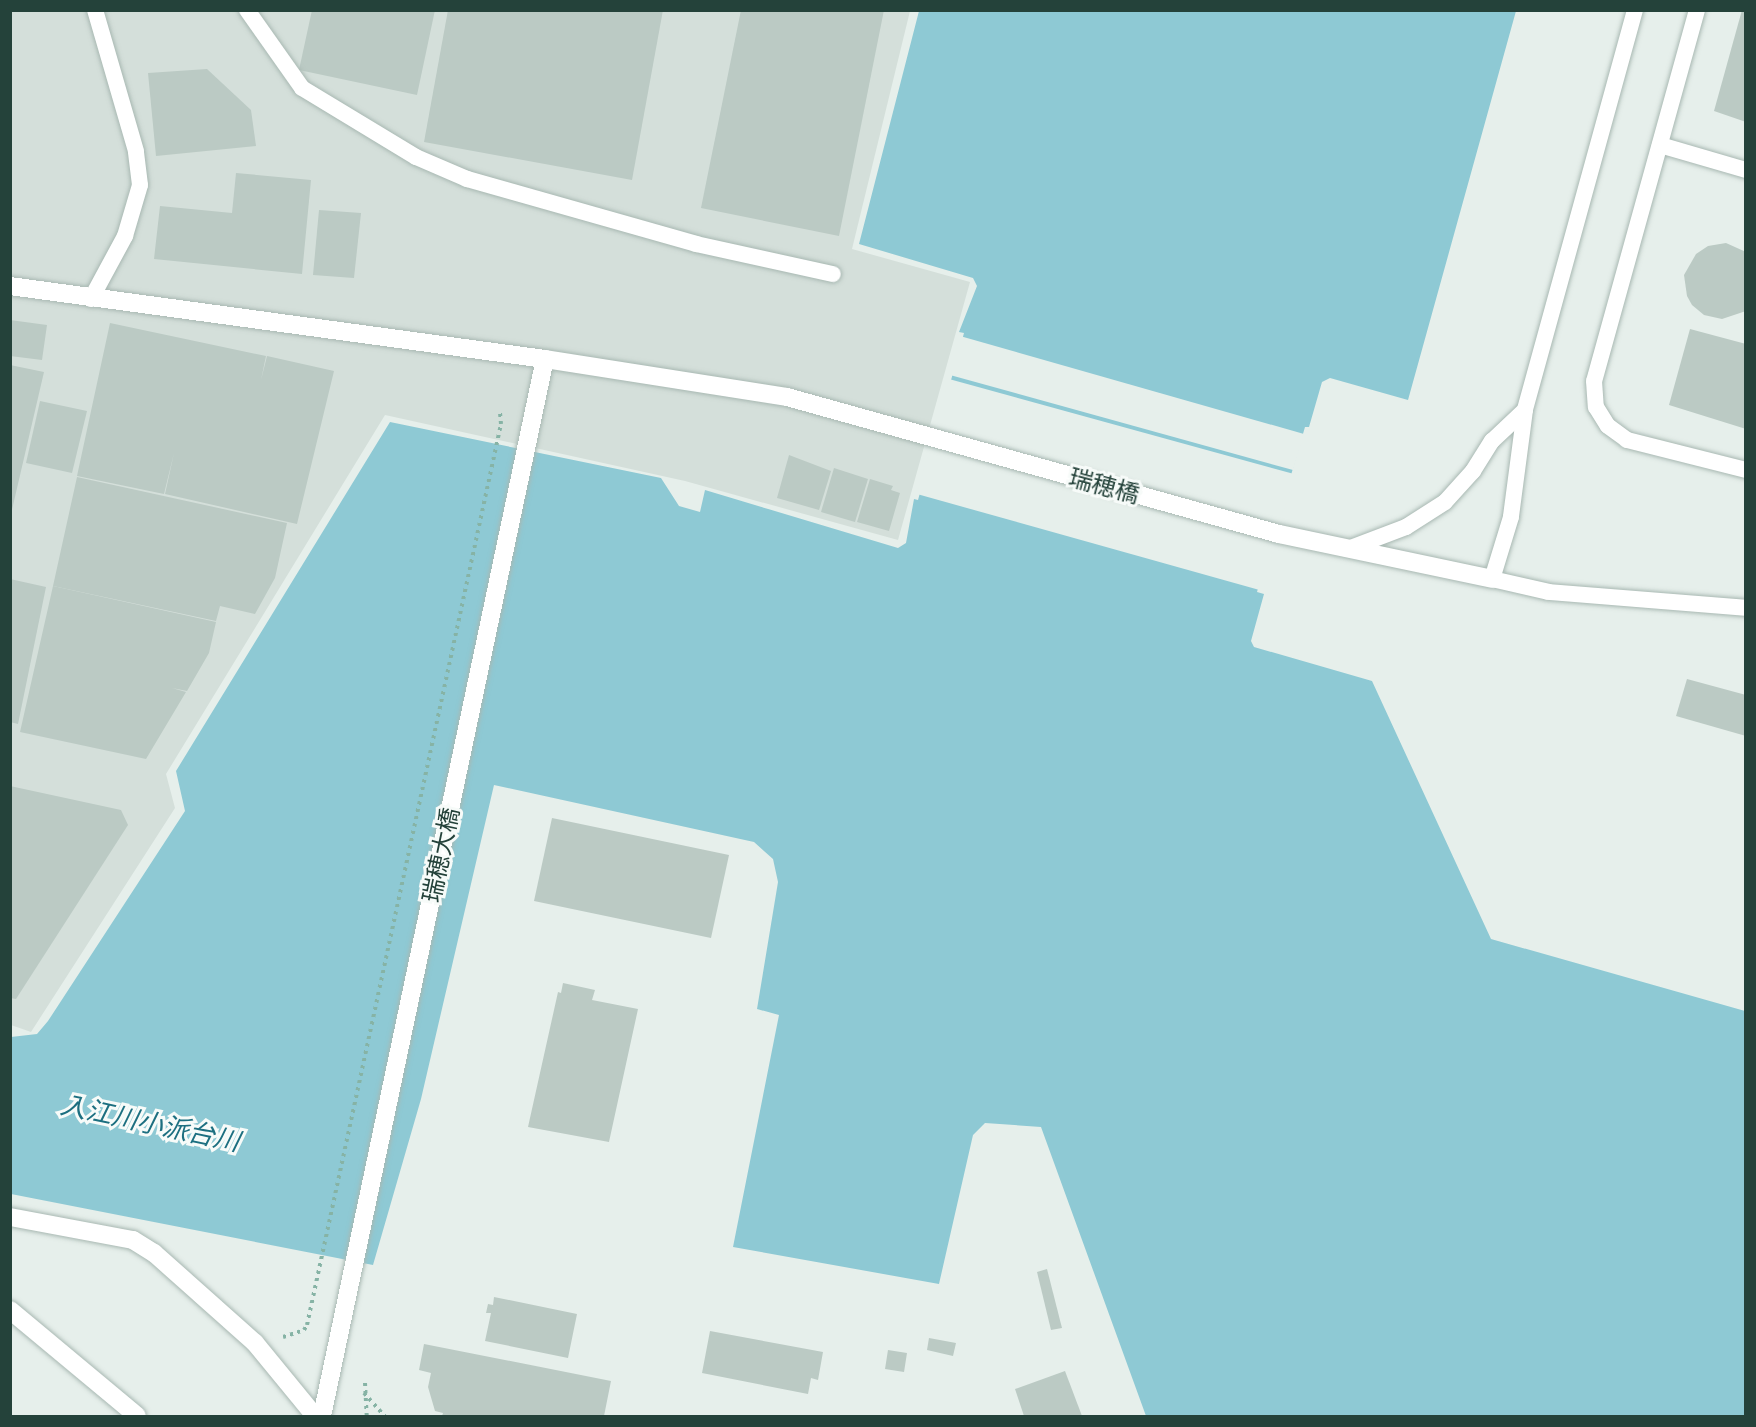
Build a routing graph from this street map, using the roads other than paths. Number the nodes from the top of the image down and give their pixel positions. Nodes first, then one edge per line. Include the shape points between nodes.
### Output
1 (95, 10) edge
2 (247, 10) edge
3 (1635, 10) edge
4 (1697, 10) edge
5 (1660, 145) junction
6 (1746, 170) edge
7 (833, 274) dead end
8 (10, 286) edge
9 (91, 299) junction
10 (545, 359) junction
11 (1525, 410) junction
12 (1746, 470) edge
13 (1348, 549) junction
14 (1492, 579) junction
15 (1746, 608) edge
16 (10, 1217) edge
17 (10, 1310) edge
18 (137, 1416) edge
19 (315, 1416) edge
20 (322, 1416) edge

1 - 9 lane via 136,151 140,185 125,236
2 - 7 lane via 302,88 416,157 467,179 696,244
3 - 11 lane
4 - 5 lane
5 - 6 lane
5 - 12 lane via 1594,381 1596,407 1608,426 1627,440
8 - 9 street, 瑞穂橋
9 - 10 street, 瑞穂橋
10 - 13 street, 瑞穂橋 via 787,397 1279,534
10 - 20 street, 瑞穂大橋
11 - 13 lane via 1492,441 1473,471 1445,502 1406,527
11 - 14 lane via 1511,517
13 - 14 street, 瑞穂橋
14 - 15 lane via 1549,592
16 - 19 street via 132,1240 154,1252 255,1342
17 - 18 street

